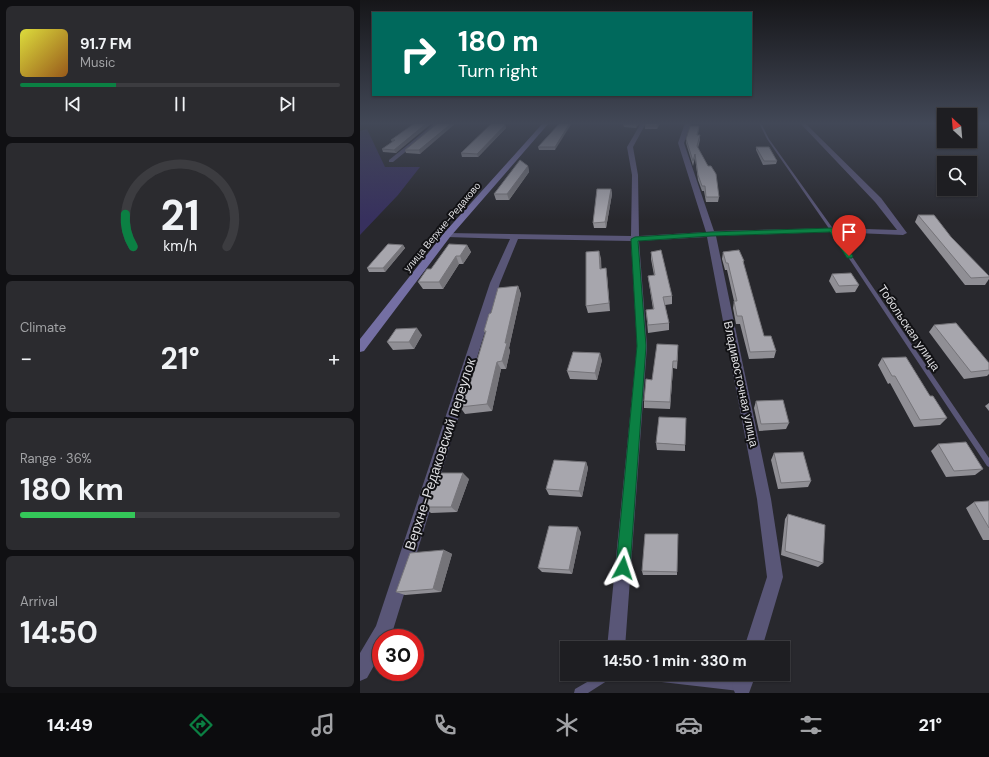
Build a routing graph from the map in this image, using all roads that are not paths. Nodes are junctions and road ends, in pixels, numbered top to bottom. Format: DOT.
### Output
graph roads {
  1 [pos="399,155"];
  2 [pos="517,155"];
  3 [pos="631,155"];
  4 [pos="685,155"];
  5 [pos="779,155"];
  6 [pos="834,155"];
  7 [pos="391,162"];
  8 [pos="832,230"];
  9 [pos="711,234"];
  10 [pos="447,235"];
  11 [pos="515,236"];
  12 [pos="635,239"];
  13 [pos="360,348"];
  14 [pos="989,464"];
  15 [pos="617,641"];
  16 [pos="755,641"];
  17 [pos="360,671"];
  18 [pos="599,681"];
  19 [pos="579,693"];
  1 -- 7 [label="street"];
  2 -- 10 [label="street, улица Верхне-Редаково"];
  3 -- 12 [label="street"];
  4 -- 9 [label="street, Владивосточная улица"];
  5 -- 8 [label="lane, Тобольская улица"];
  6 -- 8 [label="street"];
  8 -- 9 [label="street"];
  8 -- 14 [label="lane, Тобольская улица"];
  9 -- 12 [label="street"];
  9 -- 16 [label="street, Владивосточная улица"];
  10 -- 11 [label="street"];
  10 -- 13 [label="street, улица Верхне-Редаково"];
  11 -- 12 [label="street"];
  11 -- 17 [label="street, Верхне-Редаковский переулок"];
  12 -- 15 [label="street"];
  18 -- 19 [label="lane"];
}
